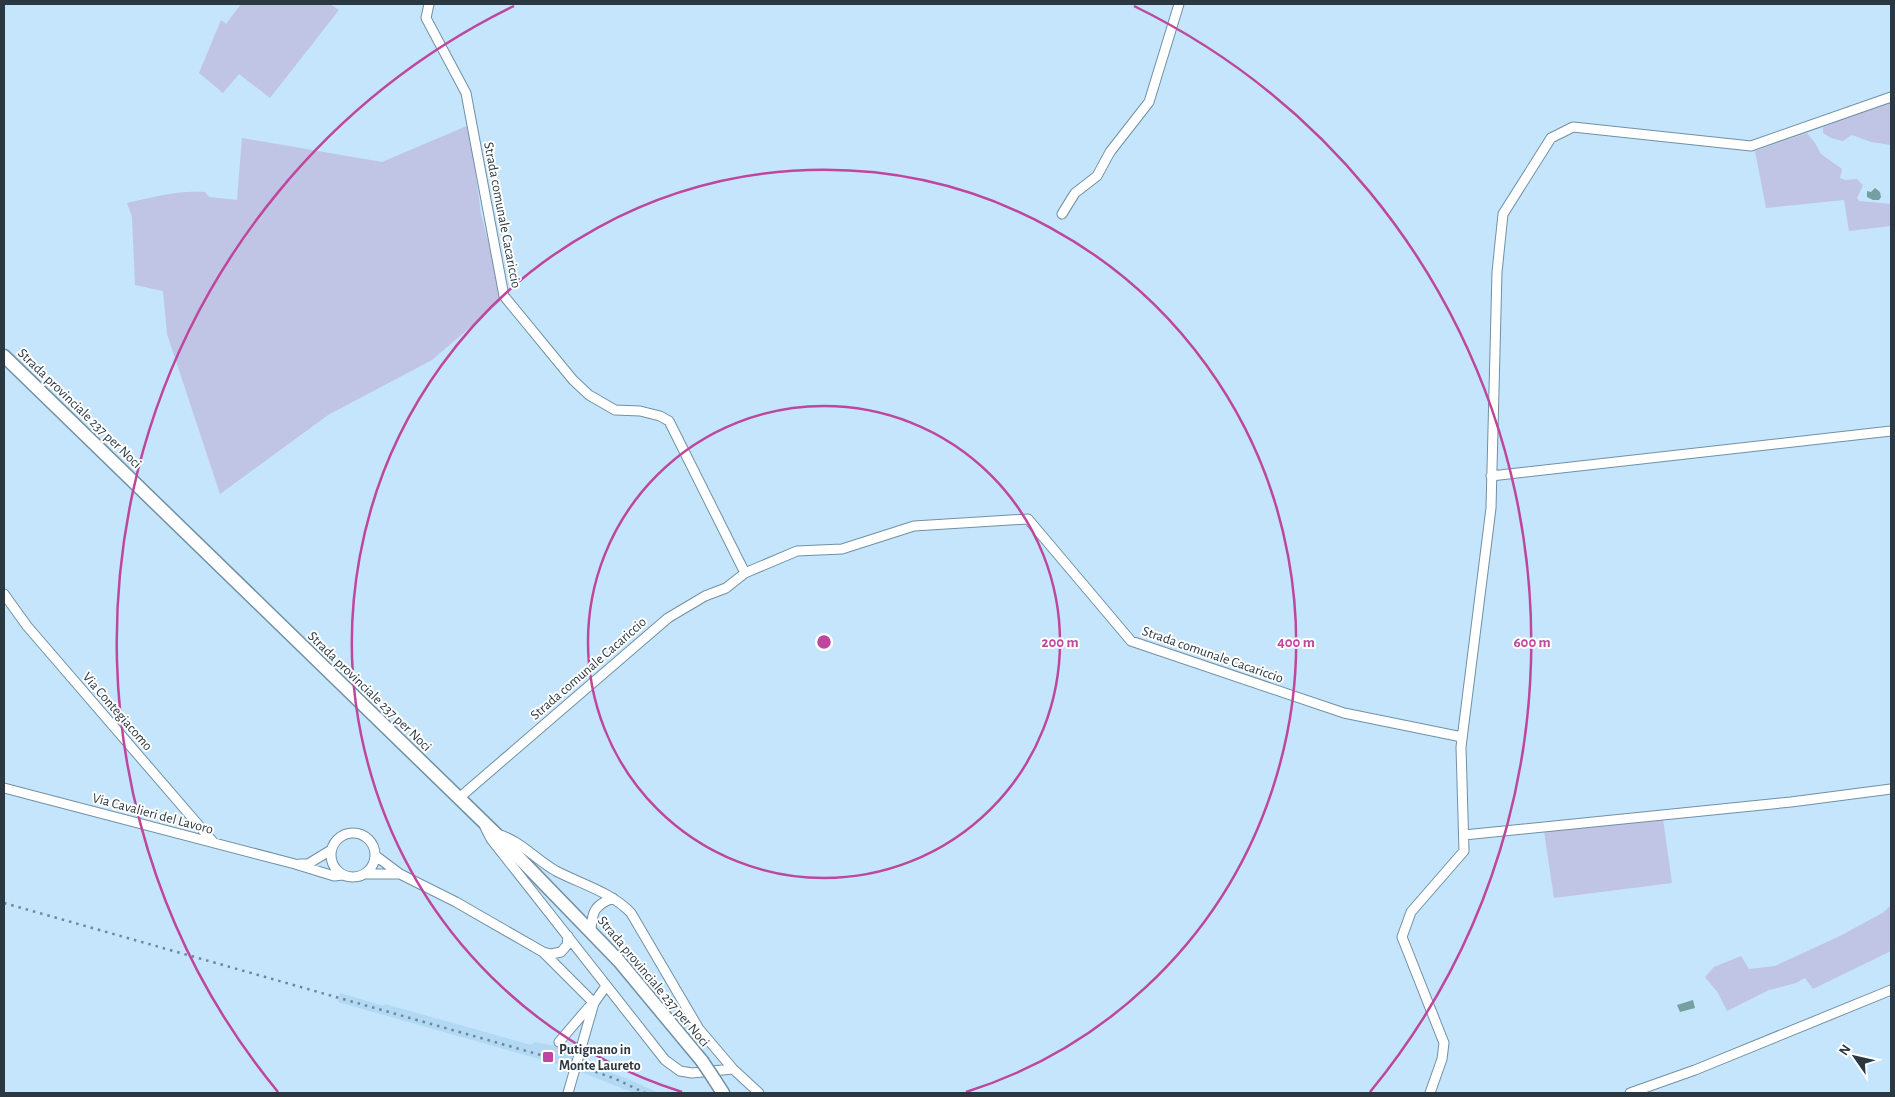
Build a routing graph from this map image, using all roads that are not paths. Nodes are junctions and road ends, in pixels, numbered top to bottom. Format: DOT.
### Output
graph roads {
  1 [pos="429,4"];
  2 [pos="1179,4"];
  3 [pos="1891,97"];
  4 [pos="1062,214"];
  5 [pos="4,356"];
  6 [pos="1891,431"];
  7 [pos="1492,476"];
  8 [pos="744,573"];
  9 [pos="4,594"];
  10 [pos="1462,738"];
  11 [pos="4,788"];
  12 [pos="1891,789"];
  13 [pos="459,798"];
  14 [pos="478,817"];
  15 [pos="496,834"];
  16 [pos="1464,835"];
  17 [pos="214,843"];
  18 [pos="331,850"];
  19 [pos="376,856"];
  20 [pos="296,864"];
  21 [pos="365,874"];
  22 [pos="400,874"];
  23 [pos="343,875"];
  24 [pos="613,898"];
  25 [pos="591,930"];
  26 [pos="568,936"];
  27 [pos="543,952"];
  28 [pos="606,986"];
  29 [pos="1891,990"];
  30 [pos="594,1003"];
  31 [pos="559,1042"];
  32 [pos="733,1069"];
  33 [pos="568,1093"];
  34 [pos="723,1093"];
  35 [pos="759,1093"];
  36 [pos="1430,1093"];
  37 [pos="1630,1093"];
  1 -- 8 [label="street, Strada comunale Cacariccio"];
  2 -- 4 [label="street"];
  3 -- 7 [label="street"];
  5 -- 13 [label="main road, Strada provinciale 237 per Noci"];
  6 -- 7 [label="street"];
  7 -- 10 [label="street"];
  8 -- 10 [label="street, Strada comunale Cacariccio"];
  8 -- 13 [label="street, Strada comunale Cacariccio"];
  9 -- 17 [label="street, Via Contegiacomo"];
  10 -- 16 [label="street"];
  11 -- 17 [label="street, Via Cavalieri del Lavoro"];
  12 -- 16 [label="street"];
  13 -- 14 [label="main road, Strada provinciale 237 per Noci"];
  14 -- 15 [label="main road, Strada provinciale 237 per Noci"];
  14 -- 26 [label="street"];
  15 -- 24 [label="street"];
  15 -- 25 [label="main road, Strada provinciale 237 per Noci"];
  16 -- 36 [label="street"];
  17 -- 20 [label="street, Via Cavalieri del Lavoro"];
  18 -- 19 [label="street"];
  18 -- 20 [label="street"];
  18 -- 23 [label="street"];
  19 -- 21 [label="street"];
  19 -- 22 [label="street"];
  20 -- 23 [label="street, Via Cavalieri del Lavoro"];
  21 -- 22 [label="street, Via Cavalieri del Lavoro"];
  21 -- 23 [label="street, Via Cavalieri del Lavoro"];
  22 -- 27 [label="street"];
  24 -- 25 [label="street"];
  24 -- 32 [label="street"];
  25 -- 34 [label="main road, Strada provinciale 237 per Noci, bridge"];
  26 -- 27 [label="street"];
  26 -- 28 [label="street"];
  27 -- 30 [label="street"];
  28 -- 30 [label="street"];
  28 -- 32 [label="street"];
  29 -- 37 [label="street"];
  30 -- 31 [label="street"];
  30 -- 33 [label="street"];
  32 -- 35 [label="street"];
}
